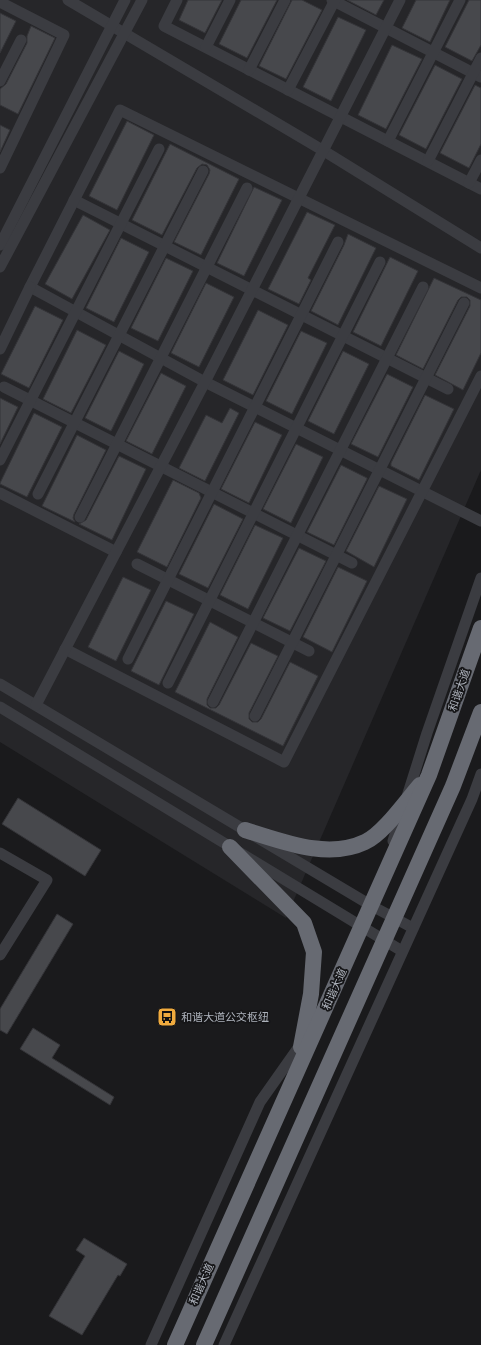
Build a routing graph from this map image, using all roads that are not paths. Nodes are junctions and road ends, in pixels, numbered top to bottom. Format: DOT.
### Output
graph roads {
  1 [pos="68,0"];
  2 [pos="125,0"];
  3 [pos="142,0"];
  4 [pos="177,0"];
  5 [pos="230,0"];
  6 [pos="285,0"];
  7 [pos="334,0"];
  8 [pos="400,0"];
  9 [pos="460,0"];
  10 [pos="0,2"];
  11 [pos="112,26"];
  12 [pos="386,27"];
  13 [pos="125,33"];
  14 [pos="21,40"];
  15 [pos="206,47"];
  16 [pos="433,52"];
  17 [pos="481,58"];
  18 [pos="249,70"];
  19 [pos="477,75"];
  20 [pos="0,81"];
  21 [pos="288,90"];
  22 [pos="341,117"];
  23 [pos="388,141"];
  24 [pos="159,149"];
  25 [pos="324,151"];
  26 [pos="481,160"];
  27 [pos="428,161"];
  28 [pos="0,168"];
  29 [pos="203,171"];
  30 [pos="469,183"];
  31 [pos="247,188"];
  32 [pos="481,189"];
  33 [pos="299,199"];
  34 [pos="74,200"];
  35 [pos="121,224"];
  36 [pos="3,230"];
  37 [pos="338,242"];
  38 [pos="0,245"];
  39 [pos="164,245"];
  40 [pos="481,248"];
  41 [pos="380,262"];
  42 [pos="0,267"];
  43 [pos="207,267"];
  44 [pos="30,287"];
  45 [pos="423,287"];
  46 [pos="481,288"];
  47 [pos="252,289"];
  48 [pos="464,303"];
  49 [pos="76,312"];
  50 [pos="301,314"];
  51 [pos="119,335"];
  52 [pos="344,336"];
  53 [pos="0,350"];
  54 [pos="161,358"];
  55 [pos="387,358"];
  56 [pos="481,376"];
  57 [pos="426,378"];
  58 [pos="205,382"];
  59 [pos="4,387"];
  60 [pos="448,389"];
  61 [pos="30,400"];
  62 [pos="255,407"];
  63 [pos="74,423"];
  64 [pos="297,428"];
  65 [pos="117,444"];
  66 [pos="340,450"];
  67 [pos="0,460"];
  68 [pos="161,466"];
  69 [pos="380,470"];
  70 [pos="422,491"];
  71 [pos="212,492"];
  72 [pos="0,493"];
  73 [pos="38,494"];
  74 [pos="254,513"];
  75 [pos="80,517"];
  76 [pos="481,521"];
  77 [pos="297,535"];
  78 [pos="116,552"];
  79 [pos="336,555"];
  80 [pos="352,563"];
  81 [pos="137,564"];
  82 [pos="481,578"];
  83 [pos="168,580"];
  84 [pos="210,601"];
  85 [pos="252,623"];
  86 [pos="481,628"];
  87 [pos="292,642"];
  88 [pos="65,649"];
  89 [pos="309,651"];
  90 [pos="128,659"];
  91 [pos="168,683"];
  92 [pos="0,684"];
  93 [pos="212,702"];
  94 [pos="36,705"];
  95 [pos="0,707"];
  96 [pos="481,712"];
  97 [pos="255,716"];
  98 [pos="481,774"];
  99 [pos="429,775"];
  100 [pos="405,802"];
  101 [pos="246,830"];
  102 [pos="230,847"];
  103 [pos="0,853"];
  104 [pos="372,906"];
  105 [pos="395,918"];
  106 [pos="362,927"];
  107 [pos="413,928"];
  108 [pos="385,941"];
  109 [pos="402,951"];
  110 [pos="0,955"];
  111 [pos="302,1041"];
  112 [pos="297,1070"];
  113 [pos="151,1345"];
  114 [pos="175,1345"];
  115 [pos="204,1345"];
  116 [pos="224,1345"];
  1 -- 11 [label="street"];
  2 -- 11 [label="street"];
  3 -- 13 [label="street"];
  4 -- 15 [label="street"];
  5 -- 15 [label="street"];
  6 -- 18 [label="street"];
  7 -- 12 [label="street"];
  7 -- 21 [label="street"];
  8 -- 12 [label="street"];
  9 -- 16 [label="street"];
  10 -- 28 [label="street"];
  11 -- 13 [label="street"];
  11 -- 36 [label="street"];
  12 -- 16 [label="street"];
  12 -- 22 [label="street"];
  13 -- 25 [label="street"];
  13 -- 42 [label="street"];
  14 -- 20 [label="street"];
  15 -- 18 [label="street"];
  16 -- 19 [label="street"];
  16 -- 23 [label="street"];
  17 -- 19 [label="street"];
  18 -- 21 [label="street"];
  19 -- 27 [label="street"];
  21 -- 22 [label="street"];
  22 -- 23 [label="street"];
  22 -- 25 [label="street"];
  23 -- 27 [label="street"];
  24 -- 35 [label="street"];
  25 -- 33 [label="street"];
  25 -- 40 [label="street"];
  26 -- 30 [label="street"];
  27 -- 30 [label="street"];
  29 -- 39 [label="street"];
  30 -- 32 [label="street"];
  31 -- 43 [label="street"];
  33 -- 34 [label="street"];
  33 -- 46 [label="street"];
  33 -- 47 [label="street"];
  34 -- 35 [label="street"];
  34 -- 44 [label="street"];
  35 -- 39 [label="street"];
  35 -- 49 [label="street"];
  36 -- 38 [label="street"];
  37 -- 50 [label="street"];
  39 -- 43 [label="street"];
  39 -- 51 [label="street"];
  41 -- 52 [label="street"];
  43 -- 47 [label="street"];
  43 -- 54 [label="street"];
  44 -- 49 [label="street"];
  44 -- 53 [label="street"];
  45 -- 55 [label="street"];
  47 -- 50 [label="street"];
  47 -- 58 [label="street"];
  48 -- 57 [label="street"];
  49 -- 51 [label="street"];
  49 -- 61 [label="street"];
  50 -- 52 [label="street"];
  50 -- 62 [label="street"];
  51 -- 54 [label="street"];
  51 -- 63 [label="street"];
  52 -- 55 [label="street"];
  52 -- 64 [label="street"];
  54 -- 58 [label="street"];
  54 -- 65 [label="street"];
  55 -- 57 [label="street"];
  55 -- 66 [label="street"];
  56 -- 70 [label="street"];
  57 -- 60 [label="street"];
  57 -- 69 [label="street"];
  58 -- 62 [label="street"];
  58 -- 68 [label="street"];
  59 -- 61 [label="street"];
  61 -- 63 [label="street"];
  61 -- 67 [label="street"];
  62 -- 64 [label="street"];
  62 -- 71 [label="street"];
  63 -- 65 [label="street"];
  63 -- 73 [label="street"];
  64 -- 66 [label="street"];
  64 -- 74 [label="street"];
  65 -- 68 [label="street"];
  65 -- 75 [label="street"];
  66 -- 69 [label="street"];
  66 -- 77 [label="street"];
  68 -- 71 [label="street"];
  68 -- 78 [label="street"];
  69 -- 70 [label="street"];
  69 -- 79 [label="street"];
  70 -- 76 [label="street"];
  70 -- 88 [label="street"];
  71 -- 74 [label="street"];
  71 -- 83 [label="street"];
  72 -- 78 [label="street"];
  74 -- 77 [label="street"];
  74 -- 84 [label="street"];
  77 -- 79 [label="street"];
  77 -- 85 [label="street"];
  78 -- 88 [label="street"];
  79 -- 80 [label="street"];
  79 -- 87 [label="street"];
  81 -- 83 [label="street"];
  82 -- 100 [label="street"];
  83 -- 84 [label="street"];
  83 -- 90 [label="street"];
  84 -- 85 [label="street"];
  84 -- 91 [label="street"];
  85 -- 87 [label="street"];
  85 -- 93 [label="street"];
  86 -- 99 [label="highway, 和谐大道"];
  87 -- 89 [label="street"];
  87 -- 97 [label="street"];
  88 -- 94 [label="street"];
  92 -- 94 [label="street"];
  94 -- 101 [label="street"];
  95 -- 102 [label="street"];
  96 -- 105 [label="highway"];
  98 -- 107 [label="street"];
  99 -- 100 [label="highway"];
  99 -- 104 [label="highway, 和谐大道"];
  100 -- 101 [label="highway"];
  100 -- 104 [label="street"];
  101 -- 104 [label="street"];
  102 -- 106 [label="street"];
  102 -- 111 [label="highway"];
  103 -- 110 [label="street"];
  104 -- 105 [label="street"];
  104 -- 106 [label="highway, 和谐大道"];
  105 -- 107 [label="street"];
  105 -- 108 [label="highway"];
  106 -- 108 [label="street"];
  106 -- 111 [label="street"];
  106 -- 112 [label="highway, 和谐大道"];
  107 -- 109 [label="street"];
  108 -- 109 [label="street"];
  108 -- 115 [label="highway"];
  109 -- 116 [label="street"];
  111 -- 112 [label="highway"];
  111 -- 113 [label="street"];
  112 -- 114 [label="highway, 和谐大道"];
}
